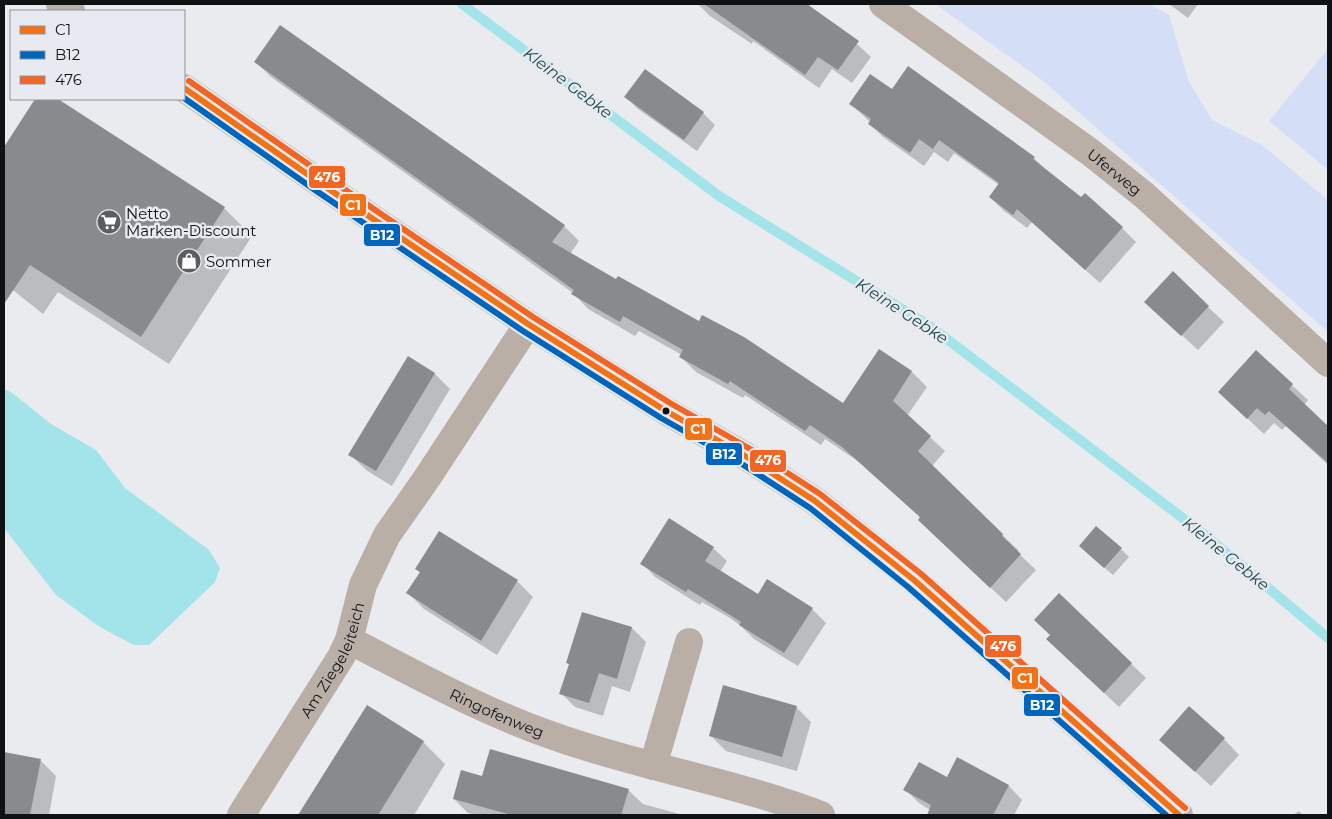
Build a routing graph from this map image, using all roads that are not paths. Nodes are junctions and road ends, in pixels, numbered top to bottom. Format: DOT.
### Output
graph roads {
  1 [pos="883,4"];
  2 [pos="185,89"];
  3 [pos="528,324"];
  4 [pos="1328,363"];
  5 [pos="349,640"];
  6 [pos="689,642"];
  7 [pos="653,766"];
  8 [pos="241,815"];
  9 [pos="820,815"];
  10 [pos="1179,815"];
  1 -- 4 [label="street, Uferweg"];
  2 -- 3 [label="street"];
  3 -- 5 [label="street, Am Ziegeleiteich"];
  3 -- 10 [label="street"];
  5 -- 7 [label="street, Ringofenweg"];
  5 -- 8 [label="street, Am Ziegeleiteich"];
  6 -- 7 [label="street"];
  7 -- 9 [label="street, Ringofenweg"];
}
